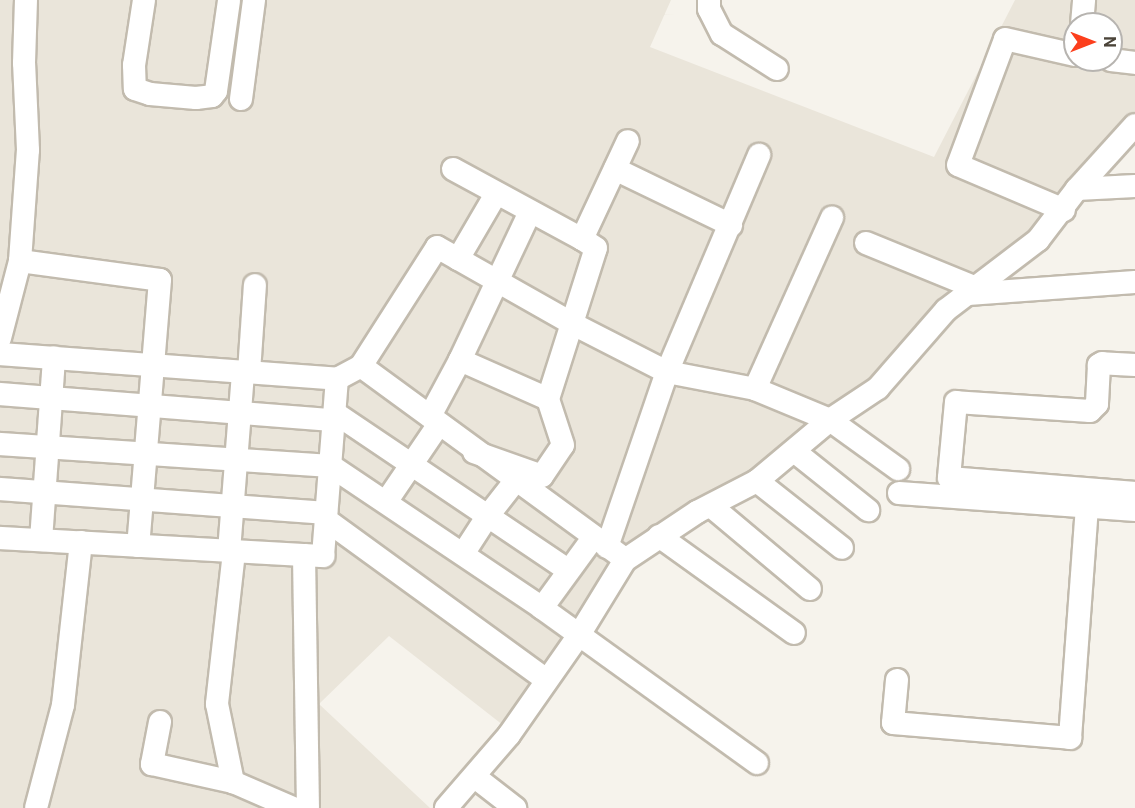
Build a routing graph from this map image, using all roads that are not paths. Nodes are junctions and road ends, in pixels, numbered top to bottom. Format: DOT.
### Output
graph roads {
  1 [pos="26,0"];
  2 [pos="144,0"];
  3 [pos="709,0"];
  4 [pos="230,1"];
  5 [pos="254,1"];
  6 [pos="1063,52"];
  7 [pos="777,69"];
  8 [pos="241,99"];
  9 [pos="1135,124"];
  10 [pos="628,141"];
  11 [pos="759,155"];
  12 [pos="453,168"];
  13 [pos="615,168"];
  14 [pos="1135,186"];
  15 [pos="1077,189"];
  16 [pos="496,194"];
  17 [pos="1064,210"];
  18 [pos="530,212"];
  19 [pos="832,218"];
  20 [pos="731,225"];
  21 [pos="582,239"];
  22 [pos="866,243"];
  23 [pos="458,259"];
  24 [pos="20,261"];
  25 [pos="497,282"];
  26 [pos="1135,282"];
  27 [pos="255,285"];
  28 [pos="972,291"];
  29 [pos="573,324"];
  30 [pos="0,338"];
  31 [pos="0,354"];
  32 [pos="54,357"];
  33 [pos="460,360"];
  34 [pos="1135,365"];
  35 [pos="154,366"];
  36 [pos="361,366"];
  37 [pos="246,372"];
  38 [pos="667,372"];
  39 [pos="337,378"];
  40 [pos="755,389"];
  41 [pos="0,394"];
  42 [pos="49,399"];
  43 [pos="548,399"];
  44 [pos="150,407"];
  45 [pos="240,413"];
  46 [pos="335,417"];
  47 [pos="434,420"];
  48 [pos="830,420"];
  49 [pos="0,444"];
  50 [pos="45,449"];
  51 [pos="794,451"];
  52 [pos="474,452"];
  53 [pos="146,456"];
  54 [pos="236,460"];
  55 [pos="331,466"];
  56 [pos="411,466"];
  57 [pos="898,469"];
  58 [pos="516,480"];
  59 [pos="757,481"];
  60 [pos="949,488"];
  61 [pos="0,489"];
  62 [pos="43,492"];
  63 [pos="899,493"];
  64 [pos="1135,493"];
  65 [pos="143,499"];
  66 [pos="386,502"];
  67 [pos="233,506"];
  68 [pos="711,506"];
  69 [pos="1087,508"];
  70 [pos="868,510"];
  71 [pos="1135,510"];
  72 [pos="326,516"];
  73 [pos="489,518"];
  74 [pos="659,536"];
  75 [pos="0,538"];
  76 [pos="40,540"];
  77 [pos="81,542"];
  78 [pos="138,546"];
  79 [pos="609,548"];
  80 [pos="842,549"];
  81 [pos="231,552"];
  82 [pos="463,554"];
  83 [pos="304,555"];
  84 [pos="568,570"];
  85 [pos="810,589"];
  86 [pos="542,608"];
  87 [pos="794,633"];
  88 [pos="579,635"];
  89 [pos="547,680"];
  90 [pos="897,680"];
  91 [pos="160,722"];
  92 [pos="757,763"];
  93 [pos="476,777"];
  94 [pos="233,782"];
  95 [pos="36,808"];
  96 [pos="293,808"];
  97 [pos="308,808"];
  98 [pos="446,808"];
  99 [pos="514,808"];
  1 -- 24 [label="street"];
  2 -- 4 [label="street"];
  3 -- 7 [label="street"];
  4 -- 5 [label="street"];
  5 -- 8 [label="street"];
  6 -- 17 [label="street"];
  9 -- 15 [label="street"];
  10 -- 13 [label="street"];
  11 -- 20 [label="street"];
  12 -- 16 [label="street"];
  13 -- 20 [label="street"];
  13 -- 21 [label="street"];
  14 -- 15 [label="street"];
  15 -- 17 [label="street"];
  16 -- 18 [label="street"];
  16 -- 23 [label="street"];
  17 -- 28 [label="street"];
  18 -- 21 [label="street"];
  18 -- 25 [label="street"];
  19 -- 40 [label="street"];
  20 -- 38 [label="street"];
  21 -- 29 [label="street"];
  22 -- 28 [label="street"];
  23 -- 25 [label="street"];
  23 -- 36 [label="street"];
  24 -- 30 [label="street"];
  24 -- 35 [label="street"];
  25 -- 29 [label="street"];
  25 -- 33 [label="street"];
  26 -- 28 [label="street"];
  27 -- 37 [label="street"];
  28 -- 48 [label="street"];
  29 -- 38 [label="street"];
  29 -- 43 [label="street"];
  31 -- 32 [label="street"];
  32 -- 35 [label="street"];
  32 -- 42 [label="street"];
  33 -- 43 [label="street"];
  33 -- 47 [label="street"];
  34 -- 60 [label="street"];
  35 -- 37 [label="street"];
  35 -- 44 [label="street"];
  36 -- 39 [label="street"];
  36 -- 47 [label="street"];
  37 -- 39 [label="street"];
  37 -- 45 [label="street"];
  38 -- 40 [label="street"];
  38 -- 79 [label="street"];
  39 -- 46 [label="street"];
  40 -- 48 [label="street"];
  41 -- 42 [label="street"];
  42 -- 44 [label="street"];
  42 -- 50 [label="street"];
  43 -- 52 [label="street"];
  44 -- 45 [label="street"];
  44 -- 53 [label="street"];
  45 -- 46 [label="street"];
  45 -- 54 [label="street"];
  46 -- 55 [label="street"];
  46 -- 56 [label="street"];
  47 -- 52 [label="street"];
  47 -- 56 [label="street"];
  48 -- 51 [label="street"];
  48 -- 57 [label="street"];
  49 -- 50 [label="street"];
  50 -- 53 [label="street"];
  50 -- 62 [label="street"];
  51 -- 59 [label="street"];
  51 -- 70 [label="street"];
  52 -- 58 [label="street"];
  53 -- 54 [label="street"];
  53 -- 65 [label="street"];
  54 -- 55 [label="street"];
  54 -- 67 [label="street"];
  55 -- 66 [label="street"];
  55 -- 72 [label="street"];
  56 -- 66 [label="street"];
  56 -- 73 [label="street"];
  58 -- 73 [label="street"];
  58 -- 79 [label="street"];
  59 -- 68 [label="street"];
  59 -- 80 [label="street"];
  60 -- 63 [label="street"];
  60 -- 64 [label="street"];
  60 -- 69 [label="street"];
  61 -- 62 [label="street"];
  62 -- 65 [label="street"];
  62 -- 76 [label="street"];
  65 -- 67 [label="street"];
  65 -- 78 [label="street"];
  66 -- 82 [label="street"];
  67 -- 72 [label="street"];
  67 -- 81 [label="street"];
  68 -- 74 [label="street"];
  68 -- 85 [label="street"];
  69 -- 71 [label="street"];
  69 -- 90 [label="street"];
  72 -- 83 [label="street"];
  72 -- 89 [label="street"];
  73 -- 82 [label="street"];
  73 -- 84 [label="street"];
  74 -- 79 [label="street"];
  74 -- 87 [label="street"];
  75 -- 76 [label="street"];
  76 -- 77 [label="street"];
  77 -- 78 [label="street"];
  77 -- 95 [label="street"];
  78 -- 81 [label="street"];
  79 -- 84 [label="street"];
  79 -- 88 [label="street"];
  81 -- 83 [label="street"];
  81 -- 94 [label="street"];
  82 -- 86 [label="street"];
  83 -- 97 [label="street"];
  84 -- 86 [label="street"];
  86 -- 88 [label="street"];
  88 -- 89 [label="street"];
  88 -- 92 [label="street"];
  89 -- 93 [label="street"];
  91 -- 94 [label="street"];
  93 -- 98 [label="street"];
  93 -- 99 [label="street"];
  94 -- 96 [label="street"];
}
